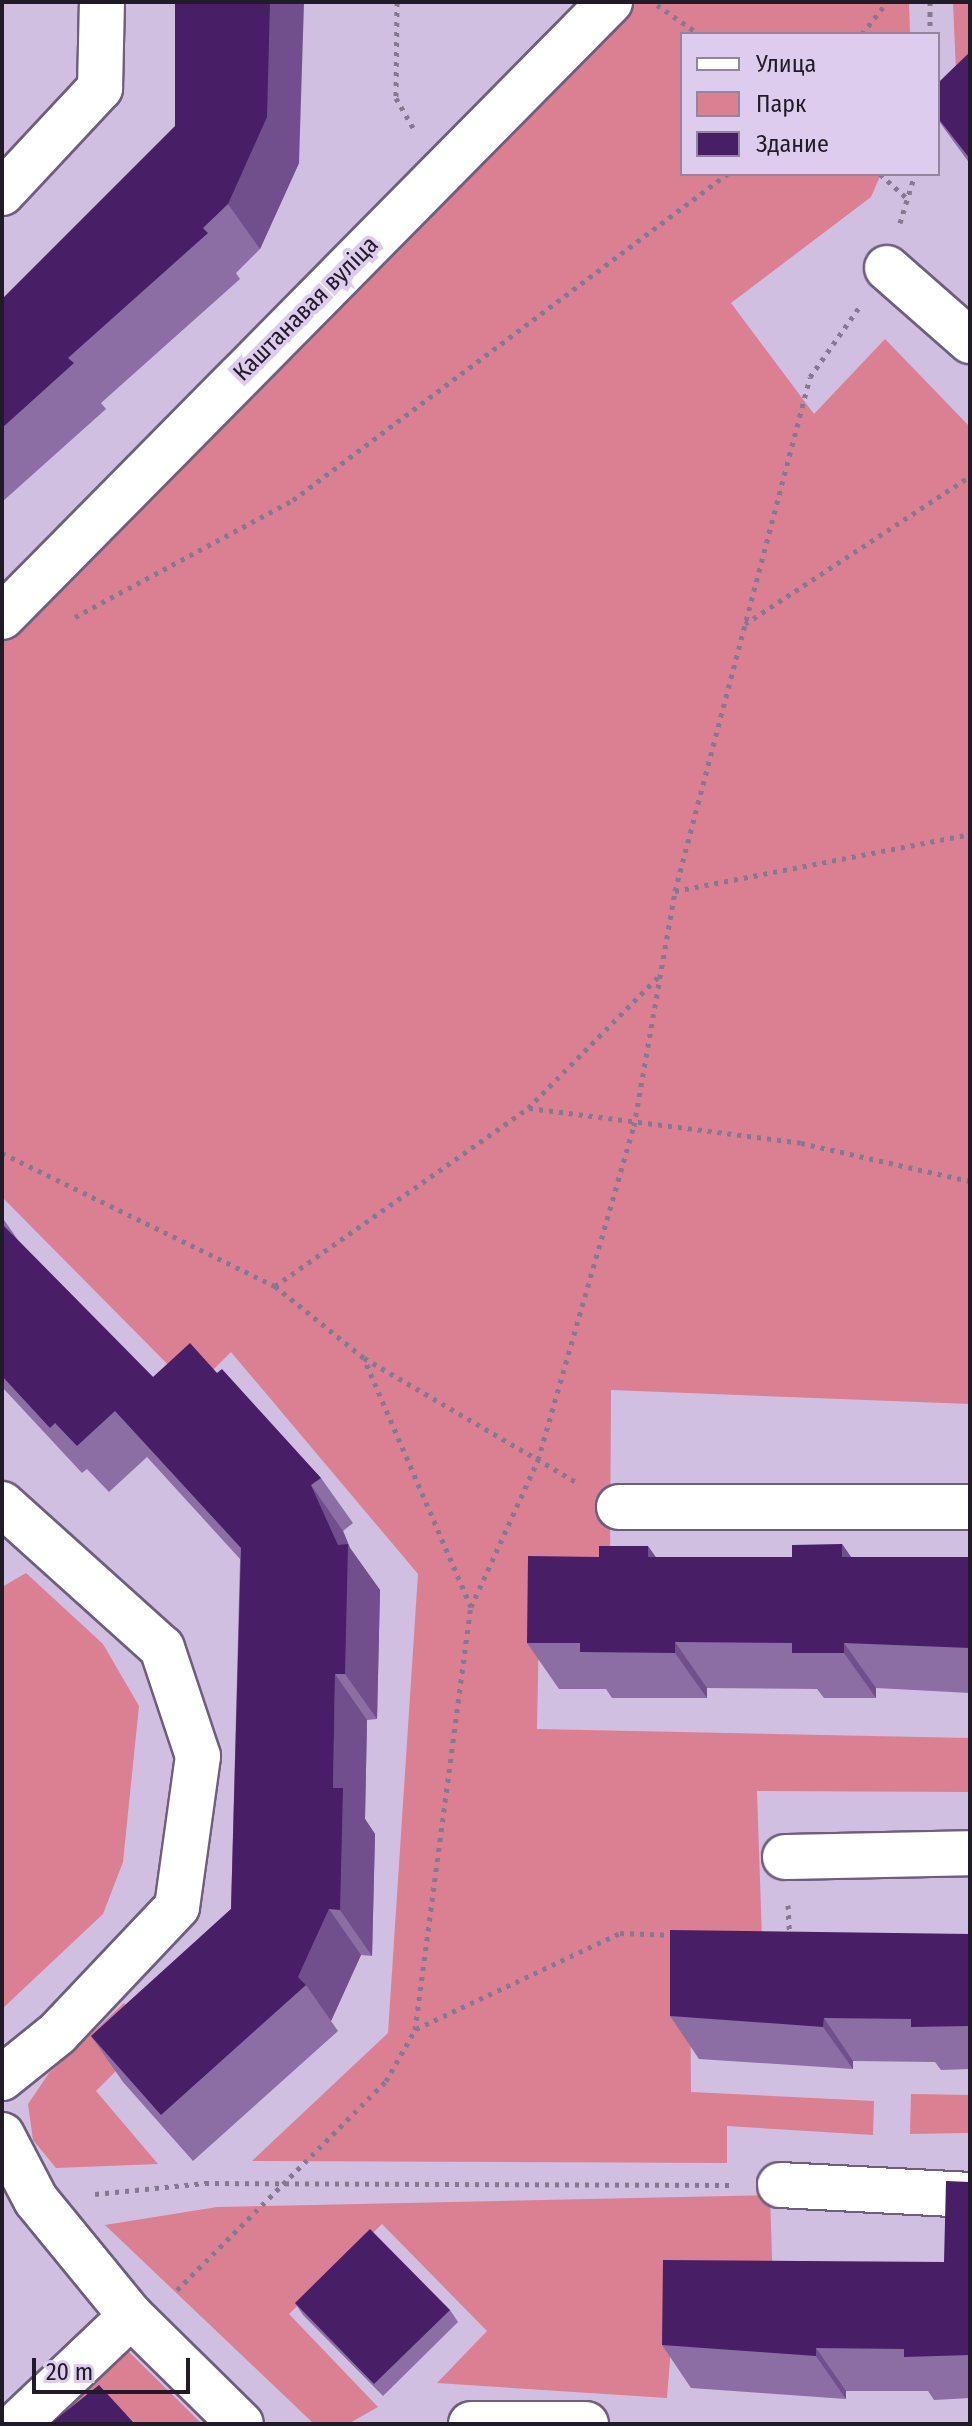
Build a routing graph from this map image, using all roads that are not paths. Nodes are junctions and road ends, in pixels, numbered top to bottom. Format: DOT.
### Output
graph roads {
  1 [pos="102,2"];
  2 [pos="610,2"];
  3 [pos="2,193"];
  4 [pos="887,268"];
  5 [pos="970,341"];
  6 [pos="2,617"];
  7 [pos="2,1504"];
  8 [pos="619,1507"];
  9 [pos="970,1507"];
  10 [pos="970,1853"];
  11 [pos="785,1857"];
  12 [pos="2,2078"];
  13 [pos="2,2135"];
  14 [pos="780,2185"];
  15 [pos="970,2195"];
  16 [pos="131,2316"];
  17 [pos="17,2424"];
  18 [pos="241,2424"];
  19 [pos="471,2424"];
  20 [pos="586,2424"];
  1 -- 3 [label="street"];
  2 -- 6 [label="street, Каштанавая вуліца"];
  4 -- 5 [label="street"];
  7 -- 12 [label="street"];
  8 -- 9 [label="street"];
  10 -- 11 [label="street"];
  13 -- 16 [label="street"];
  14 -- 15 [label="street"];
  16 -- 17 [label="street"];
  16 -- 18 [label="street"];
  19 -- 20 [label="street"];
}
